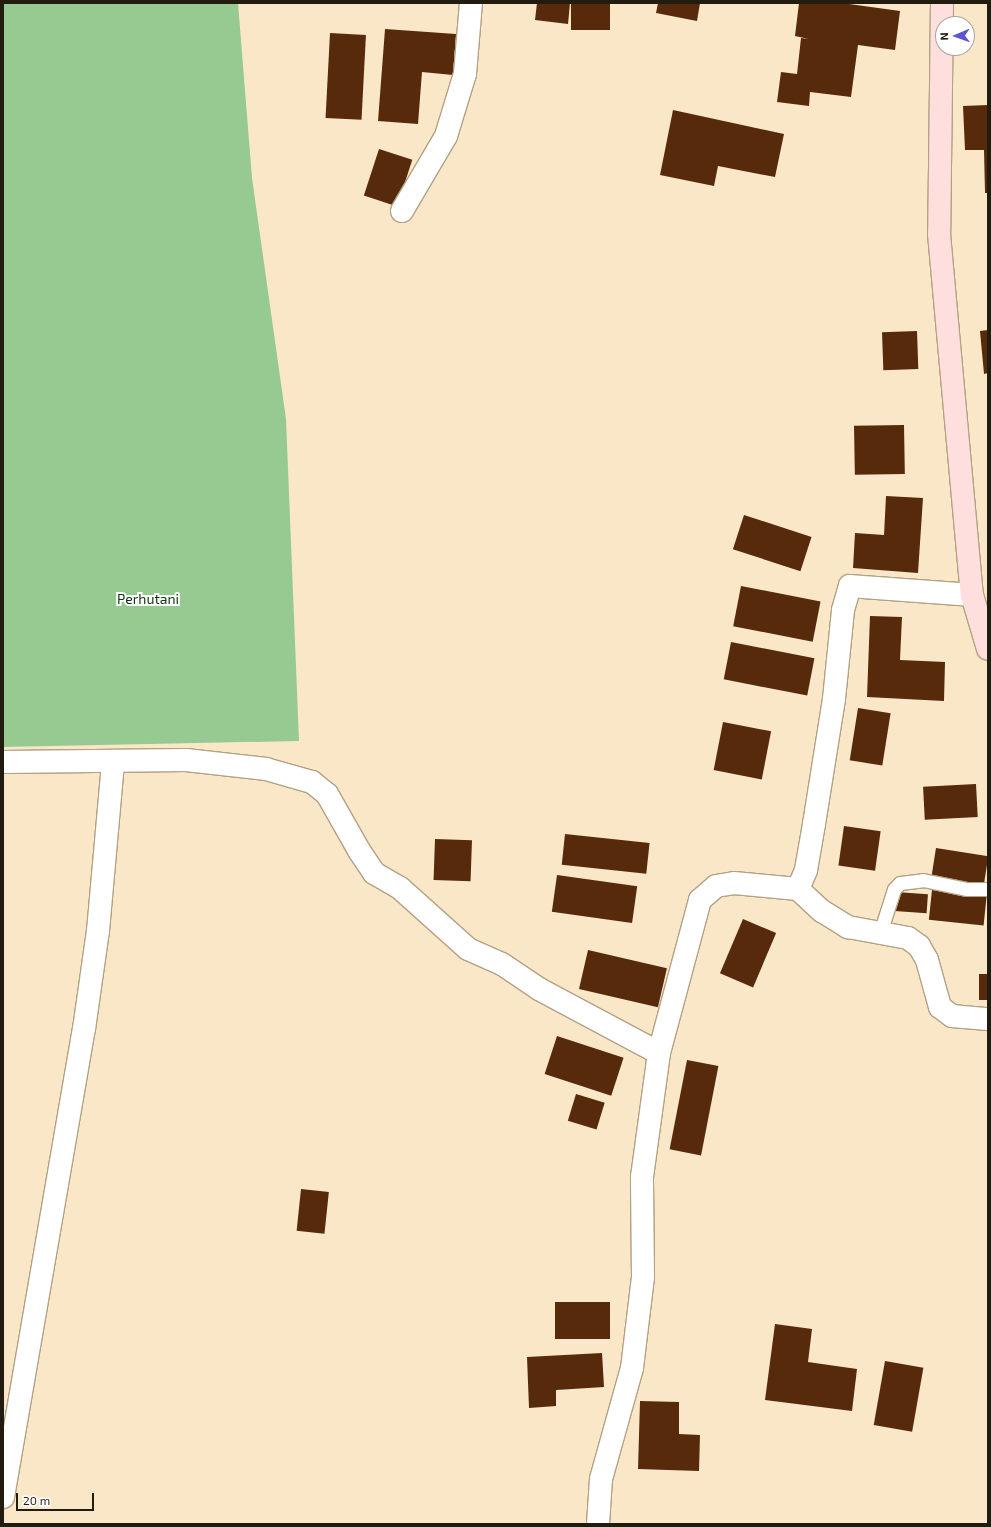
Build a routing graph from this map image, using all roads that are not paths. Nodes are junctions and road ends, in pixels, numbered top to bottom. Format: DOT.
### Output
graph roads {
  1 [pos="471,3"];
  2 [pos="942,3"];
  3 [pos="402,211"];
  4 [pos="972,595"];
  5 [pos="988,649"];
  6 [pos="3,762"];
  7 [pos="113,762"];
  8 [pos="798,889"];
  9 [pos="988,889"];
  10 [pos="880,933"];
  11 [pos="988,1020"];
  12 [pos="659,1053"];
  13 [pos="3,1497"];
  14 [pos="598,1524"];
  1 -- 3 [label="street"];
  2 -- 4 [label="street"];
  4 -- 5 [label="street"];
  4 -- 8 [label="street"];
  6 -- 7 [label="street"];
  7 -- 12 [label="street"];
  7 -- 13 [label="street"];
  8 -- 10 [label="street"];
  8 -- 12 [label="street"];
  9 -- 10 [label="lane"];
  10 -- 11 [label="street"];
  12 -- 14 [label="street"];
}
